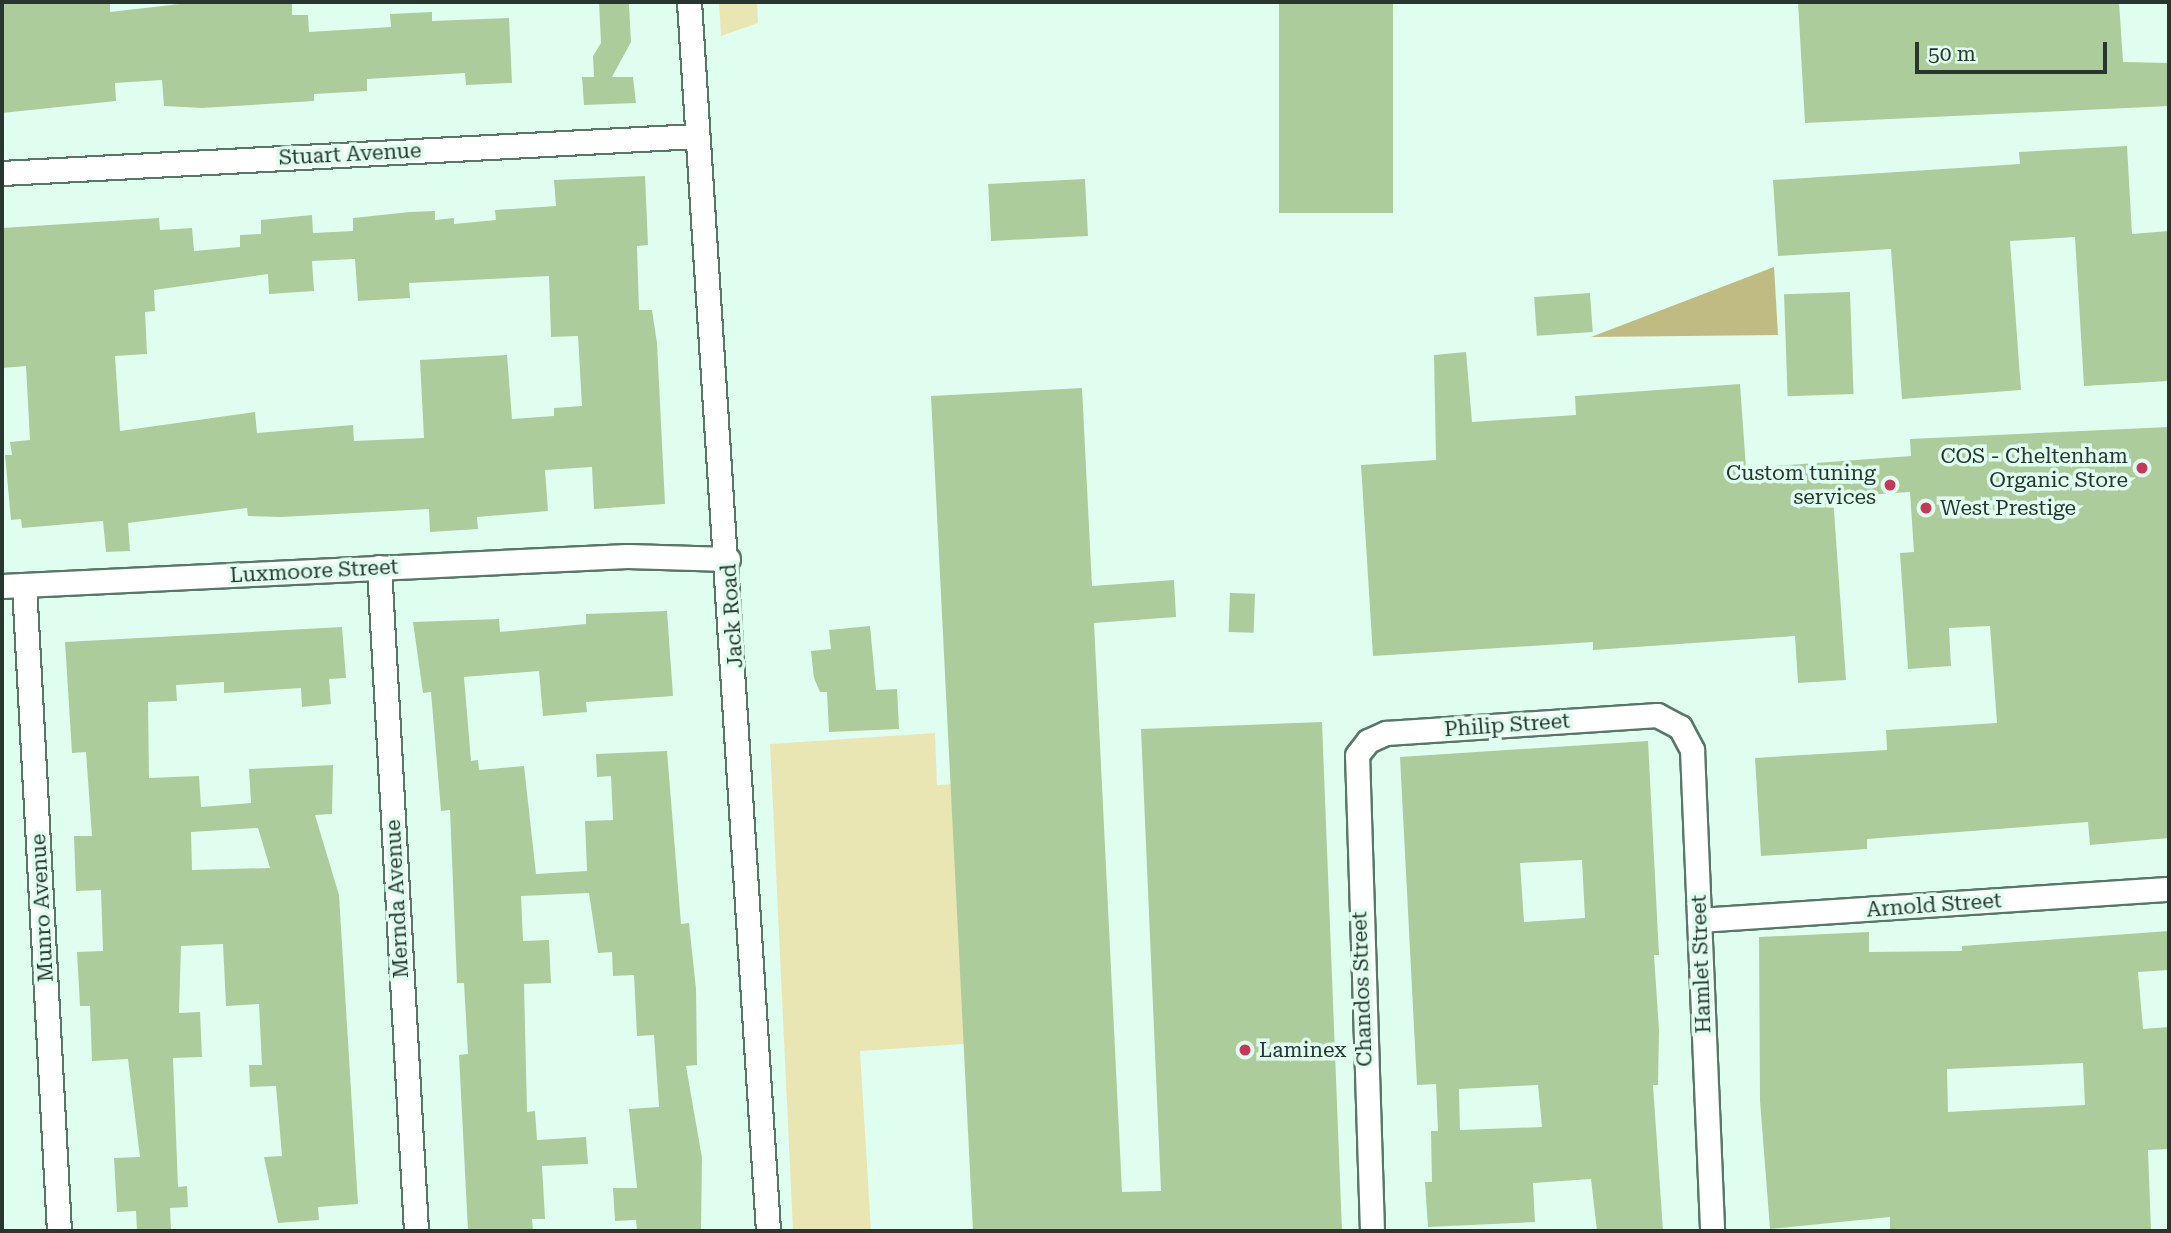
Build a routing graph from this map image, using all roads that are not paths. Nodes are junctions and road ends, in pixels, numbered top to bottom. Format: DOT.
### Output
graph roads {
  1 [pos="689,2"];
  2 [pos="697,136"];
  3 [pos="2,173"];
  4 [pos="728,550"];
  5 [pos="379,567"];
  6 [pos="13,585"];
  7 [pos="1657,715"];
  8 [pos="1361,748"];
  9 [pos="2169,889"];
  10 [pos="1699,920"];
  11 [pos="60,1231"];
  12 [pos="416,1231"];
  13 [pos="768,1231"];
  14 [pos="1372,1231"];
  15 [pos="1712,1231"];
  1 -- 2 [label="street, Jack Road"];
  2 -- 3 [label="street, Stuart Avenue"];
  2 -- 4 [label="street, Jack Road"];
  4 -- 5 [label="street, Luxmoore Street"];
  4 -- 13 [label="street, Jack Road"];
  5 -- 6 [label="street, Luxmoore Street"];
  5 -- 12 [label="street, Mernda Avenue"];
  6 -- 11 [label="street, Munro Avenue"];
  7 -- 8 [label="street, Philip Street"];
  7 -- 10 [label="street, Hamlet Street"];
  8 -- 14 [label="street, Chandos Street"];
  9 -- 10 [label="street, Arnold Street"];
  10 -- 15 [label="street, Hamlet Street"];
}
